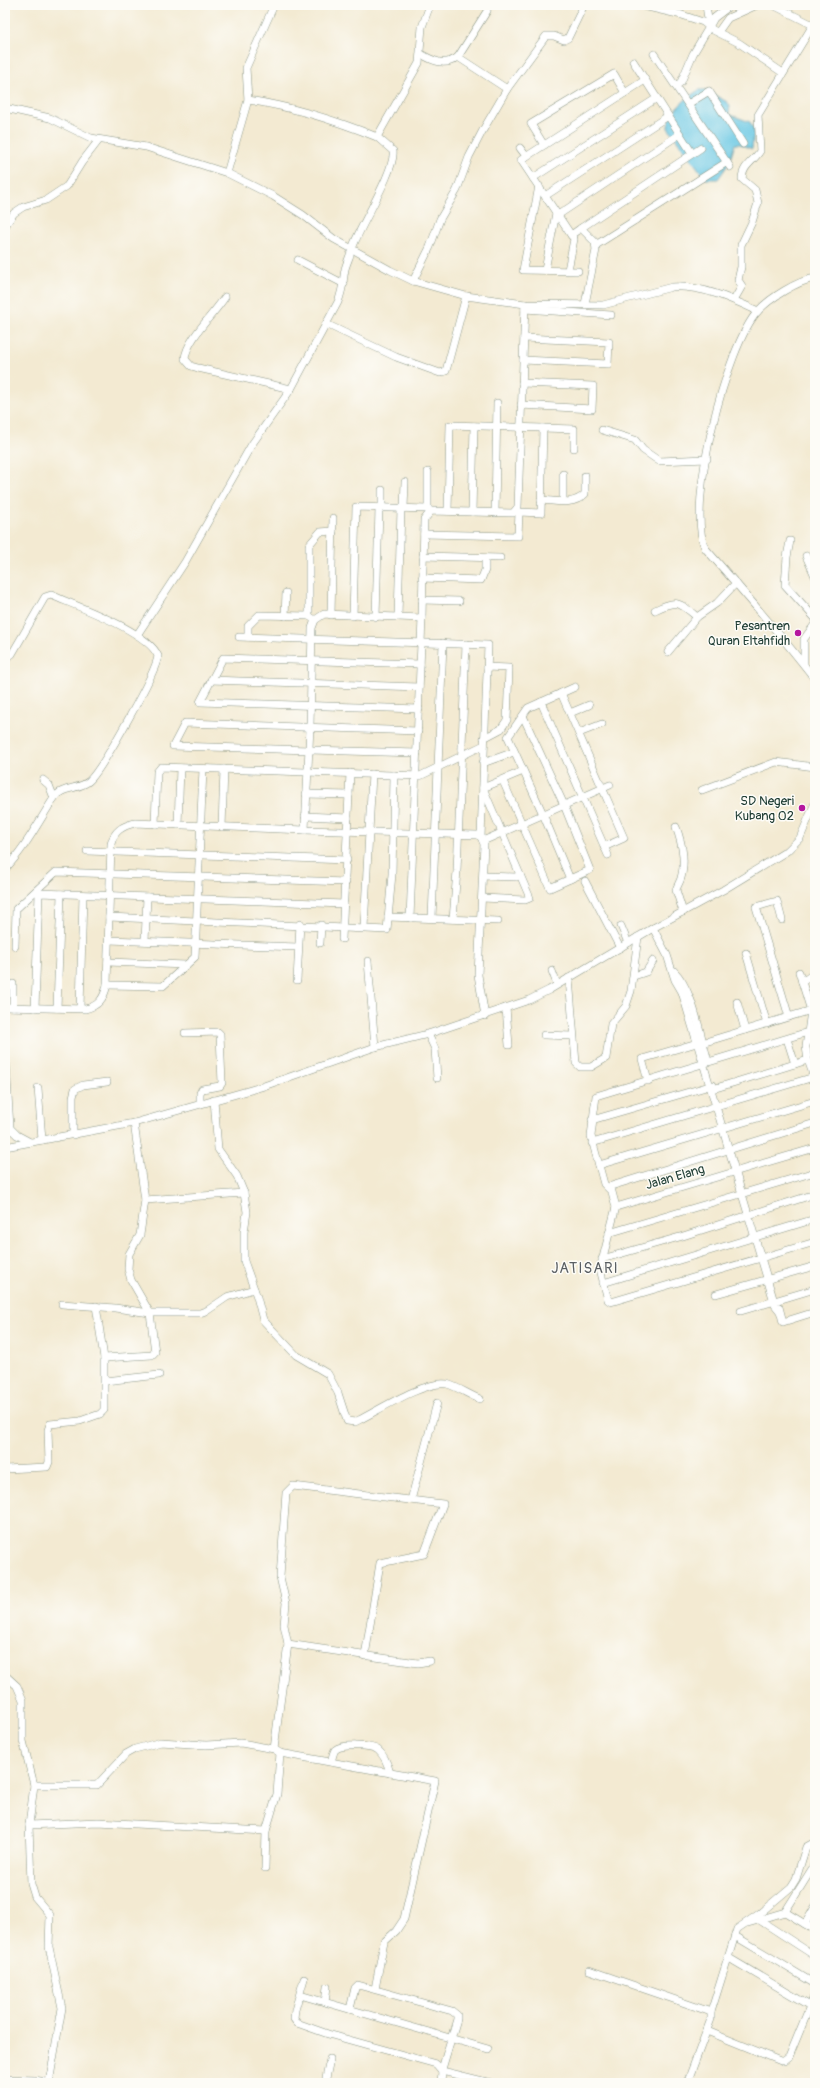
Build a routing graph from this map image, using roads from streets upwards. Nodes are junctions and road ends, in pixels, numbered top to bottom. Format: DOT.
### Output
graph roads {
  1 [pos="274,5"];
  2 [pos="430,5"];
  3 [pos="584,5"];
  4 [pos="639,5"];
  5 [pos="706,5"];
  6 [pos="730,5"];
  7 [pos="757,5"];
  8 [pos="773,5"];
  9 [pos="487,10"];
  10 [pos="709,27"];
  11 [pos="718,32"];
  12 [pos="807,36"];
  13 [pos="815,40"];
  14 [pos="421,54"];
  15 [pos="654,54"];
  16 [pos="458,57"];
  17 [pos="633,61"];
  18 [pos="783,73"];
  19 [pos="645,80"];
  20 [pos="676,86"];
  21 [pos="507,89"];
  22 [pos="625,93"];
  23 [pos="657,98"];
  24 [pos="248,100"];
  25 [pos="688,104"];
  26 [pos="5,108"];
  27 [pos="668,116"];
  28 [pos="680,134"];
  29 [pos="378,137"];
  30 [pos="99,140"];
  31 [pos="743,144"];
  32 [pos="544,145"];
  33 [pos="520,148"];
  34 [pos="701,148"];
  35 [pos="692,153"];
  36 [pos="526,156"];
  37 [pos="227,173"];
  38 [pos="533,178"];
  39 [pos="539,186"];
  40 [pos="545,196"];
  41 [pos="557,214"];
  42 [pos="5,226"];
  43 [pos="581,228"];
  44 [pos="571,235"];
  45 [pos="595,243"];
  46 [pos="352,248"];
  47 [pos="298,260"];
  48 [pos="545,270"];
  49 [pos="568,270"];
  50 [pos="578,270"];
  51 [pos="815,278"];
  52 [pos="414,281"];
  53 [pos="344,284"];
  54 [pos="466,296"];
  55 [pos="225,297"];
  56 [pos="734,300"];
  57 [pos="585,304"];
  58 [pos="525,306"];
  59 [pos="758,311"];
  60 [pos="611,315"];
  61 [pos="326,324"];
  62 [pos="524,338"];
  63 [pos="523,360"];
  64 [pos="522,383"];
  65 [pos="291,389"];
  66 [pos="497,403"];
  67 [pos="521,405"];
  68 [pos="474,426"];
  69 [pos="497,426"];
  70 [pos="520,427"];
  71 [pos="543,428"];
  72 [pos="602,430"];
  73 [pos="574,448"];
  74 [pos="707,459"];
  75 [pos="428,472"];
  76 [pos="564,474"];
  77 [pos="585,476"];
  78 [pos="404,482"];
  79 [pos="382,490"];
  80 [pos="360,499"];
  81 [pos="541,500"];
  82 [pos="563,501"];
  83 [pos="359,507"];
  84 [pos="380,508"];
  85 [pos="402,508"];
  86 [pos="429,510"];
  87 [pos="518,511"];
  88 [pos="448,512"];
  89 [pos="472,512"];
  90 [pos="495,513"];
  91 [pos="333,518"];
  92 [pos="333,531"];
  93 [pos="424,534"];
  94 [pos="790,541"];
  95 [pos="423,556"];
  96 [pos="806,556"];
  97 [pos="485,558"];
  98 [pos="500,558"];
  99 [pos="815,576"];
  100 [pos="422,578"];
  101 [pos="736,583"];
  102 [pos="286,593"];
  103 [pos="422,600"];
  104 [pos="459,601"];
  105 [pos="654,610"];
  106 [pos="331,615"];
  107 [pos="285,616"];
  108 [pos="353,616"];
  109 [pos="376,617"];
  110 [pos="398,617"];
  111 [pos="312,618"];
  112 [pos="422,618"];
  113 [pos="698,618"];
  114 [pos="815,618"];
  115 [pos="815,624"];
  116 [pos="137,635"];
  117 [pos="239,637"];
  118 [pos="248,637"];
  119 [pos="312,639"];
  120 [pos="421,642"];
  121 [pos="443,643"];
  122 [pos="466,644"];
  123 [pos="668,652"];
  124 [pos="5,655"];
  125 [pos="311,661"];
  126 [pos="804,663"];
  127 [pos="420,664"];
  128 [pos="487,666"];
  129 [pos="815,679"];
  130 [pos="211,680"];
  131 [pos="311,683"];
  132 [pos="420,687"];
  133 [pos="575,687"];
  134 [pos="561,693"];
  135 [pos="541,702"];
  136 [pos="310,705"];
  137 [pos="589,705"];
  138 [pos="419,709"];
  139 [pos="570,713"];
  140 [pos="523,716"];
  141 [pos="602,724"];
  142 [pos="310,727"];
  143 [pos="418,731"];
  144 [pos="579,733"];
  145 [pos="484,742"];
  146 [pos="308,749"];
  147 [pos="514,752"];
  148 [pos="417,753"];
  149 [pos="461,756"];
  150 [pos="483,764"];
  151 [pos="438,767"];
  152 [pos="815,767"];
  153 [pos="180,768"];
  154 [pos="203,769"];
  155 [pos="224,769"];
  156 [pos="523,771"];
  157 [pos="307,772"];
  158 [pos="350,773"];
  159 [pos="372,774"];
  160 [pos="394,775"];
  161 [pos="416,776"];
  162 [pos="44,780"];
  163 [pos="503,780"];
  164 [pos="606,786"];
  165 [pos="483,788"];
  166 [pos="702,790"];
  167 [pos="306,794"];
  168 [pos="349,795"];
  169 [pos="583,796"];
  170 [pos="54,798"];
  171 [pos="815,802"];
  172 [pos="564,805"];
  173 [pos="543,814"];
  174 [pos="305,816"];
  175 [pos="348,818"];
  176 [pos="523,823"];
  177 [pos="155,824"];
  178 [pos="178,825"];
  179 [pos="200,826"];
  180 [pos="222,827"];
  181 [pos="676,827"];
  182 [pos="305,830"];
  183 [pos="348,831"];
  184 [pos="370,832"];
  185 [pos="392,832"];
  186 [pos="502,832"];
  187 [pos="415,833"];
  188 [pos="436,834"];
  189 [pos="459,835"];
  190 [pos="482,839"];
  191 [pos="604,847"];
  192 [pos="87,851"];
  193 [pos="111,852"];
  194 [pos="198,855"];
  195 [pos="608,855"];
  196 [pos="347,860"];
  197 [pos="6,866"];
  198 [pos="110,874"];
  199 [pos="520,875"];
  200 [pos="483,876"];
  201 [pos="198,877"];
  202 [pos="570,879"];
  203 [pos="585,881"];
  204 [pos="346,882"];
  205 [pos="61,894"];
  206 [pos="83,895"];
  207 [pos="110,895"];
  208 [pos="147,897"];
  209 [pos="482,898"];
  210 [pos="197,899"];
  211 [pos="344,904"];
  212 [pos="683,912"];
  213 [pos="388,916"];
  214 [pos="109,917"];
  215 [pos="410,918"];
  216 [pos="432,918"];
  217 [pos="146,919"];
  218 [pos="454,919"];
  219 [pos="196,920"];
  220 [pos="480,920"];
  221 [pos="782,920"];
  222 [pos="498,921"];
  223 [pos="300,924"];
  224 [pos="321,925"];
  225 [pos="342,926"];
  226 [pos="621,926"];
  227 [pos="364,928"];
  228 [pos="653,928"];
  229 [pos="638,937"];
  230 [pos="342,939"];
  231 [pos="109,940"];
  232 [pos="145,941"];
  233 [pos="196,943"];
  234 [pos="320,943"];
  235 [pos="628,943"];
  236 [pos="15,946"];
  237 [pos="298,947"];
  238 [pos="620,948"];
  239 [pos="746,953"];
  240 [pos="368,961"];
  241 [pos="653,961"];
  242 [pos="108,962"];
  243 [pos="186,965"];
  244 [pos="552,970"];
  245 [pos="799,972"];
  246 [pos="815,973"];
  247 [pos="634,976"];
  248 [pos="569,978"];
  249 [pos="297,980"];
  250 [pos="802,982"];
  251 [pos="13,984"];
  252 [pos="558,984"];
  253 [pos="107,985"];
  254 [pos="737,1002"];
  255 [pos="5,1007"];
  256 [pos="13,1007"];
  257 [pos="34,1008"];
  258 [pos="57,1008"];
  259 [pos="80,1008"];
  260 [pos="506,1008"];
  261 [pos="813,1010"];
  262 [pos="485,1016"];
  263 [pos="789,1017"];
  264 [pos="767,1024"];
  265 [pos="745,1030"];
  266 [pos="808,1032"];
  267 [pos="184,1033"];
  268 [pos="428,1034"];
  269 [pos="544,1036"];
  270 [pos="573,1036"];
  271 [pos="787,1039"];
  272 [pos="700,1043"];
  273 [pos="509,1045"];
  274 [pos="5,1046"];
  275 [pos="375,1048"];
  276 [pos="808,1060"];
  277 [pos="706,1063"];
  278 [pos="795,1064"];
  279 [pos="437,1078"];
  280 [pos="814,1079"];
  281 [pos="648,1081"];
  282 [pos="107,1082"];
  283 [pos="714,1086"];
  284 [pos="38,1088"];
  285 [pos="214,1100"];
  286 [pos="815,1101"];
  287 [pos="200,1104"];
  288 [pos="718,1106"];
  289 [pos="592,1120"];
  290 [pos="134,1123"];
  291 [pos="815,1123"];
  292 [pos="725,1127"];
  293 [pos="73,1135"];
  294 [pos="42,1140"];
  295 [pos="30,1142"];
  296 [pos="592,1144"];
  297 [pos="5,1147"];
  298 [pos="815,1148"];
  299 [pos="731,1149"];
  300 [pos="599,1165"];
  301 [pos="738,1171"];
  302 [pos="815,1172"];
  303 [pos="608,1187"];
  304 [pos="744,1192"];
  305 [pos="244,1193"];
  306 [pos="815,1194"];
  307 [pos="145,1200"];
  308 [pos="616,1206"];
  309 [pos="750,1214"];
  310 [pos="815,1219"];
  311 [pos="609,1233"];
  312 [pos="757,1236"];
  313 [pos="815,1242"];
  314 [pos="763,1257"];
  315 [pos="602,1259"];
  316 [pos="815,1266"];
  317 [pos="770,1279"];
  318 [pos="603,1282"];
  319 [pos="254,1289"];
  320 [pos="815,1290"];
  321 [pos="716,1294"];
  322 [pos="776,1301"];
  323 [pos="62,1304"];
  324 [pos="96,1306"];
  325 [pos="742,1311"];
  326 [pos="815,1312"];
  327 [pos="150,1313"];
  328 [pos="104,1358"];
  329 [pos="159,1376"];
  330 [pos="105,1381"];
  331 [pos="480,1399"];
  332 [pos="437,1403"];
  333 [pos="5,1469"];
  334 [pos="411,1500"];
  335 [pos="288,1644"];
  336 [pos="365,1656"];
  337 [pos="430,1661"];
  338 [pos="5,1675"];
  339 [pos="277,1751"];
  340 [pos="331,1762"];
  341 [pos="390,1773"];
  342 [pos="34,1785"];
  343 [pos="29,1825"];
  344 [pos="266,1831"];
  345 [pos="815,1842"];
  346 [pos="815,1864"];
  347 [pos="265,1868"];
  348 [pos="815,1907"];
  349 [pos="785,1912"];
  350 [pos="761,1921"];
  351 [pos="744,1924"];
  352 [pos="805,1924"];
  353 [pos="815,1930"];
  354 [pos="735,1936"];
  355 [pos="815,1956"];
  356 [pos="729,1958"];
  357 [pos="589,1970"];
  358 [pos="304,1979"];
  359 [pos="815,1984"];
  360 [pos="327,1986"];
  361 [pos="375,1989"];
  362 [pos="815,1994"];
  363 [pos="300,1995"];
  364 [pos="325,2002"];
  365 [pos="810,2006"];
  366 [pos="350,2009"];
  367 [pos="711,2012"];
  368 [pos="707,2031"];
  369 [pos="451,2039"];
  370 [pos="488,2050"];
  371 [pos="330,2058"];
  372 [pos="442,2070"];
  373 [pos="5,2079"];
  374 [pos="49,2083"];
  375 [pos="325,2083"];
  376 [pos="441,2083"];
  377 [pos="491,2083"];
  378 [pos="686,2083"];
  1 -- 24 [label="street"];
  2 -- 14 [label="street"];
  3 -- 21 [label="street"];
  4 -- 10 [label="street"];
  5 -- 10 [label="street"];
  6 -- 10 [label="street"];
  7 -- 11 [label="street"];
  8 -- 12 [label="street"];
  9 -- 16 [label="street"];
  10 -- 11 [label="street"];
  10 -- 20 [label="street"];
  11 -- 18 [label="street"];
  12 -- 13 [label="street"];
  12 -- 18 [label="street"];
  14 -- 16 [label="street"];
  14 -- 29 [label="street"];
  15 -- 20 [label="street"];
  16 -- 21 [label="street"];
  17 -- 19 [label="street"];
  18 -- 56 [label="street"];
  19 -- 22 [label="street"];
  19 -- 23 [label="street"];
  20 -- 25 [label="street"];
  21 -- 52 [label="street"];
  22 -- 32 [label="street"];
  22 -- 32 [label="street"];
  23 -- 27 [label="street"];
  23 -- 38 [label="street"];
  24 -- 29 [label="street"];
  24 -- 37 [label="street"];
  25 -- 31 [label="street"];
  25 -- 45 [label="street"];
  26 -- 30 [label="street"];
  27 -- 28 [label="street"];
  27 -- 40 [label="street"];
  28 -- 35 [label="street"];
  28 -- 41 [label="street"];
  29 -- 46 [label="street"];
  30 -- 37 [label="street"];
  30 -- 42 [label="street"];
  32 -- 36 [label="street"];
  33 -- 36 [label="street"];
  34 -- 35 [label="street"];
  35 -- 43 [label="street"];
  36 -- 38 [label="street"];
  37 -- 46 [label="street"];
  38 -- 39 [label="street"];
  39 -- 40 [label="street"];
  39 -- 48 [label="street"];
  40 -- 41 [label="street"];
  41 -- 44 [label="street"];
  41 -- 48 [label="street"];
  43 -- 44 [label="street"];
  43 -- 45 [label="street"];
  44 -- 49 [label="street"];
  45 -- 57 [label="street"];
  46 -- 52 [label="street"];
  46 -- 53 [label="street"];
  47 -- 53 [label="street"];
  48 -- 49 [label="street"];
  49 -- 50 [label="street"];
  51 -- 59 [label="street"];
  52 -- 54 [label="street"];
  53 -- 61 [label="street"];
  54 -- 58 [label="street"];
  54 -- 61 [label="street"];
  55 -- 65 [label="street"];
  56 -- 57 [label="street"];
  56 -- 59 [label="street"];
  57 -- 58 [label="street"];
  58 -- 60 [label="street"];
  58 -- 62 [label="street"];
  59 -- 74 [label="street"];
  61 -- 65 [label="street"];
  62 -- 63 [label="street"];
  62 -- 63 [label="street"];
  63 -- 64 [label="street"];
  64 -- 67 [label="street"];
  64 -- 67 [label="street"];
  65 -- 116 [label="street"];
  66 -- 69 [label="street"];
  67 -- 70 [label="street"];
  68 -- 69 [label="street"];
  68 -- 88 [label="street"];
  68 -- 89 [label="street"];
  69 -- 70 [label="street"];
  69 -- 90 [label="street"];
  70 -- 71 [label="street"];
  70 -- 87 [label="street"];
  71 -- 73 [label="street"];
  71 -- 81 [label="street"];
  72 -- 74 [label="street"];
  74 -- 101 [label="street"];
  75 -- 86 [label="street"];
  76 -- 82 [label="street"];
  77 -- 82 [label="street"];
  78 -- 85 [label="street"];
  79 -- 84 [label="street"];
  80 -- 83 [label="street"];
  81 -- 82 [label="street"];
  81 -- 87 [label="street"];
  83 -- 84 [label="street"];
  83 -- 108 [label="street"];
  84 -- 85 [label="street"];
  84 -- 109 [label="street"];
  85 -- 86 [label="street"];
  85 -- 110 [label="street"];
  86 -- 88 [label="street"];
  86 -- 93 [label="street"];
  87 -- 90 [label="street"];
  87 -- 93 [label="street"];
  88 -- 89 [label="street"];
  89 -- 90 [label="street"];
  91 -- 92 [label="street"];
  92 -- 106 [label="street"];
  92 -- 111 [label="street"];
  93 -- 95 [label="street"];
  94 -- 114 [label="street"];
  95 -- 97 [label="street"];
  95 -- 100 [label="street"];
  96 -- 99 [label="street"];
  97 -- 98 [label="street"];
  97 -- 100 [label="street"];
  100 -- 103 [label="street"];
  101 -- 113 [label="street"];
  101 -- 126 [label="street"];
  102 -- 107 [label="street"];
  103 -- 104 [label="street"];
  103 -- 112 [label="street"];
  105 -- 113 [label="street"];
  106 -- 108 [label="street"];
  106 -- 111 [label="street"];
  107 -- 111 [label="street"];
  107 -- 118 [label="street"];
  108 -- 109 [label="street"];
  109 -- 110 [label="street"];
  110 -- 112 [label="street"];
  111 -- 119 [label="street"];
  112 -- 120 [label="street"];
  113 -- 123 [label="street"];
  115 -- 126 [label="street"];
  116 -- 124 [label="street"];
  116 -- 170 [label="street"];
  117 -- 118 [label="street"];
  118 -- 119 [label="street"];
  119 -- 120 [label="street"];
  119 -- 125 [label="street"];
  120 -- 121 [label="street"];
  120 -- 127 [label="street"];
  121 -- 122 [label="street"];
  121 -- 151 [label="street"];
  122 -- 128 [label="street"];
  122 -- 149 [label="street"];
  125 -- 127 [label="street"];
  125 -- 130 [label="street"];
  125 -- 131 [label="street"];
  126 -- 129 [label="street"];
  127 -- 132 [label="street"];
  128 -- 145 [label="street"];
  128 -- 145 [label="street"];
  130 -- 131 [label="street"];
  130 -- 136 [label="street"];
  131 -- 132 [label="street"];
  131 -- 136 [label="street"];
  132 -- 138 [label="street"];
  133 -- 134 [label="street"];
  134 -- 135 [label="street"];
  134 -- 139 [label="street"];
  135 -- 140 [label="street"];
  135 -- 169 [label="street"];
  136 -- 138 [label="street"];
  136 -- 142 [label="street"];
  137 -- 139 [label="street"];
  138 -- 143 [label="street"];
  139 -- 144 [label="street"];
  140 -- 147 [label="street"];
  140 -- 172 [label="street"];
  141 -- 144 [label="street"];
  142 -- 143 [label="street"];
  142 -- 146 [label="street"];
  142 -- 146 [label="street"];
  143 -- 148 [label="street"];
  144 -- 164 [label="street"];
  145 -- 149 [label="street"];
  145 -- 150 [label="street"];
  146 -- 148 [label="street"];
  146 -- 157 [label="street"];
  147 -- 150 [label="street"];
  147 -- 156 [label="street"];
  148 -- 161 [label="street"];
  149 -- 151 [label="street"];
  149 -- 189 [label="street"];
  150 -- 165 [label="street"];
  151 -- 161 [label="street"];
  151 -- 188 [label="street"];
  152 -- 166 [label="street"];
  153 -- 154 [label="street"];
  153 -- 177 [label="street"];
  153 -- 178 [label="street"];
  154 -- 155 [label="street"];
  154 -- 179 [label="street"];
  155 -- 157 [label="street"];
  155 -- 180 [label="street"];
  156 -- 163 [label="street"];
  156 -- 173 [label="street"];
  157 -- 158 [label="street"];
  157 -- 167 [label="street"];
  158 -- 159 [label="street"];
  158 -- 168 [label="street"];
  159 -- 160 [label="street"];
  159 -- 184 [label="street"];
  160 -- 161 [label="street"];
  160 -- 185 [label="street"];
  161 -- 187 [label="street"];
  162 -- 170 [label="street"];
  163 -- 165 [label="street"];
  163 -- 176 [label="street"];
  164 -- 169 [label="street"];
  164 -- 191 [label="street"];
  165 -- 186 [label="street"];
  165 -- 190 [label="street"];
  167 -- 168 [label="street"];
  167 -- 174 [label="street"];
  168 -- 175 [label="street"];
  169 -- 172 [label="street"];
  169 -- 191 [label="street"];
  170 -- 197 [label="street"];
  171 -- 212 [label="street"];
  172 -- 173 [label="street"];
  172 -- 202 [label="street"];
  173 -- 176 [label="street"];
  173 -- 202 [label="street"];
  174 -- 175 [label="street"];
  174 -- 182 [label="street"];
  175 -- 183 [label="street"];
  176 -- 186 [label="street"];
  176 -- 202 [label="street"];
  177 -- 178 [label="street"];
  177 -- 193 [label="street"];
  178 -- 179 [label="street"];
  179 -- 180 [label="street"];
  179 -- 194 [label="street"];
  180 -- 182 [label="street"];
  181 -- 212 [label="street"];
  182 -- 183 [label="street"];
  183 -- 184 [label="street"];
  183 -- 196 [label="street"];
  184 -- 185 [label="street"];
  184 -- 227 [label="street"];
  185 -- 187 [label="street"];
  185 -- 213 [label="street"];
  186 -- 190 [label="street"];
  186 -- 199 [label="street"];
  187 -- 188 [label="street"];
  187 -- 215 [label="street"];
  188 -- 189 [label="street"];
  188 -- 216 [label="street"];
  189 -- 190 [label="street"];
  189 -- 218 [label="street"];
  190 -- 200 [label="street"];
  191 -- 195 [label="street"];
  192 -- 193 [label="street"];
  193 -- 194 [label="street"];
  193 -- 198 [label="street"];
  194 -- 196 [label="street"];
  194 -- 201 [label="street"];
  196 -- 204 [label="street"];
  198 -- 201 [label="street"];
  198 -- 207 [label="street"];
  198 -- 236 [label="street"];
  199 -- 200 [label="street"];
  199 -- 209 [label="street"];
  200 -- 209 [label="street"];
  201 -- 204 [label="street"];
  201 -- 210 [label="street"];
  203 -- 238 [label="street"];
  204 -- 211 [label="street"];
  205 -- 206 [label="street"];
  205 -- 257 [label="street"];
  205 -- 258 [label="street"];
  206 -- 207 [label="street"];
  206 -- 259 [label="street"];
  207 -- 208 [label="street"];
  207 -- 210 [label="street"];
  207 -- 214 [label="street"];
  208 -- 210 [label="street"];
  208 -- 217 [label="street"];
  209 -- 220 [label="street"];
  210 -- 211 [label="street"];
  210 -- 219 [label="street"];
  211 -- 225 [label="street"];
  212 -- 228 [label="street"];
  213 -- 215 [label="street"];
  213 -- 227 [label="street"];
  214 -- 217 [label="street"];
  214 -- 231 [label="street"];
  215 -- 216 [label="street"];
  216 -- 218 [label="street"];
  217 -- 219 [label="street"];
  217 -- 232 [label="street"];
  218 -- 220 [label="street"];
  219 -- 223 [label="street"];
  219 -- 233 [label="street"];
  220 -- 222 [label="street"];
  220 -- 262 [label="street"];
  221 -- 263 [label="street"];
  223 -- 224 [label="street"];
  223 -- 237 [label="street"];
  224 -- 225 [label="street"];
  224 -- 234 [label="street"];
  225 -- 227 [label="street"];
  225 -- 230 [label="street"];
  226 -- 235 [label="street"];
  228 -- 229 [label="street"];
  228 -- 272 [label="street"];
  229 -- 235 [label="street"];
  229 -- 247 [label="street"];
  231 -- 232 [label="street"];
  231 -- 242 [label="street"];
  232 -- 233 [label="street"];
  233 -- 237 [label="street"];
  233 -- 243 [label="street"];
  235 -- 238 [label="street"];
  237 -- 249 [label="street"];
  238 -- 248 [label="street"];
  239 -- 264 [label="street"];
  240 -- 275 [label="street"];
  241 -- 247 [label="street"];
  242 -- 243 [label="street"];
  242 -- 253 [label="street"];
  243 -- 253 [label="street"];
  244 -- 252 [label="street"];
  245 -- 250 [label="street"];
  246 -- 250 [label="street"];
  247 -- 270 [label="street"];
  248 -- 252 [label="street"];
  248 -- 270 [label="street"];
  250 -- 261 [label="street"];
  251 -- 256 [label="street"];
  252 -- 260 [label="street"];
  253 -- 259 [label="street"];
  254 -- 265 [label="street"];
  255 -- 256 [label="street"];
  256 -- 257 [label="street"];
  257 -- 258 [label="street"];
  258 -- 259 [label="street"];
  260 -- 262 [label="street"];
  260 -- 273 [label="street"];
  261 -- 263 [label="street"];
  261 -- 266 [label="street"];
  262 -- 268 [label="street"];
  263 -- 264 [label="street"];
  264 -- 265 [label="street"];
  265 -- 272 [label="street"];
  266 -- 271 [label="street"];
  266 -- 276 [label="street"];
  267 -- 287 [label="street"];
  268 -- 275 [label="street"];
  268 -- 279 [label="street"];
  269 -- 270 [label="street"];
  271 -- 277 [label="street"];
  271 -- 278 [label="street"];
  272 -- 277 [label="street"];
  272 -- 281 [label="street"];
  274 -- 295 [label="street"];
  275 -- 285 [label="street"];
  276 -- 278 [label="street"];
  276 -- 280 [label="street"];
  277 -- 281 [label="street"];
  277 -- 283 [label="street"];
  278 -- 283 [label="street"];
  280 -- 288 [label="street"];
  281 -- 289 [label="street"];
  282 -- 293 [label="street"];
  283 -- 288 [label="street"];
  283 -- 289 [label="street"];
  284 -- 294 [label="street"];
  285 -- 287 [label="street"];
  285 -- 305 [label="street"];
  286 -- 292 [label="street"];
  287 -- 290 [label="street"];
  288 -- 292 [label="street"];
  288 -- 296 [label="street"];
  289 -- 296 [label="street"];
  290 -- 293 [label="street"];
  290 -- 307 [label="street"];
  291 -- 299 [label="street"];
  292 -- 299 [label="street"];
  292 -- 300 [label="street"];
  293 -- 294 [label="street"];
  294 -- 295 [label="street"];
  295 -- 297 [label="street"];
  296 -- 300 [label="street"];
  298 -- 301 [label="street, Jalan Elang"];
  299 -- 301 [label="street"];
  299 -- 303 [label="street"];
  300 -- 303 [label="street"];
  301 -- 304 [label="street"];
  301 -- 308 [label="street, Jalan Elang"];
  302 -- 304 [label="street"];
  303 -- 308 [label="street"];
  304 -- 309 [label="street"];
  304 -- 311 [label="street"];
  305 -- 307 [label="street"];
  305 -- 319 [label="street"];
  306 -- 309 [label="street"];
  307 -- 327 [label="street"];
  308 -- 311 [label="street"];
  309 -- 312 [label="street"];
  309 -- 315 [label="street"];
  310 -- 312 [label="street"];
  311 -- 315 [label="street"];
  312 -- 314 [label="street"];
  312 -- 318 [label="street"];
  313 -- 314 [label="street"];
  314 -- 317 [label="street"];
  314 -- 318 [label="street"];
  315 -- 318 [label="street"];
  316 -- 317 [label="street"];
  317 -- 321 [label="street"];
  317 -- 322 [label="street"];
  319 -- 327 [label="street"];
  319 -- 331 [label="street"];
  320 -- 322 [label="street"];
  322 -- 325 [label="street"];
  322 -- 326 [label="street"];
  323 -- 324 [label="street"];
  324 -- 327 [label="street"];
  324 -- 328 [label="street"];
  327 -- 328 [label="street"];
  328 -- 330 [label="street"];
  329 -- 330 [label="street"];
  330 -- 333 [label="street"];
  332 -- 334 [label="street"];
  334 -- 335 [label="street"];
  334 -- 336 [label="street"];
  335 -- 336 [label="street"];
  335 -- 339 [label="street"];
  336 -- 337 [label="street"];
  338 -- 342 [label="street"];
  339 -- 340 [label="street"];
  339 -- 342 [label="street"];
  339 -- 344 [label="street"];
  340 -- 341 [label="street"];
  340 -- 341 [label="street"];
  341 -- 361 [label="street"];
  342 -- 343 [label="street"];
  343 -- 344 [label="street"];
  343 -- 374 [label="street"];
  344 -- 347 [label="street"];
  345 -- 351 [label="street"];
  346 -- 349 [label="street"];
  348 -- 352 [label="street"];
  349 -- 350 [label="street"];
  349 -- 352 [label="street"];
  350 -- 351 [label="street"];
  350 -- 355 [label="street"];
  351 -- 354 [label="street"];
  352 -- 353 [label="street"];
  354 -- 356 [label="street"];
  354 -- 359 [label="street"];
  356 -- 365 [label="street"];
  356 -- 367 [label="street"];
  357 -- 367 [label="street"];
  358 -- 363 [label="street"];
  360 -- 364 [label="street"];
  361 -- 366 [label="street"];
  361 -- 369 [label="street"];
  362 -- 365 [label="street"];
  363 -- 364 [label="street"];
  363 -- 372 [label="street"];
  364 -- 366 [label="street"];
  365 -- 368 [label="street"];
  366 -- 369 [label="street"];
  367 -- 368 [label="street"];
  368 -- 378 [label="street"];
  369 -- 370 [label="street"];
  369 -- 372 [label="street"];
  371 -- 375 [label="street"];
  372 -- 376 [label="street"];
  372 -- 377 [label="street"];
  373 -- 374 [label="street"];
}
